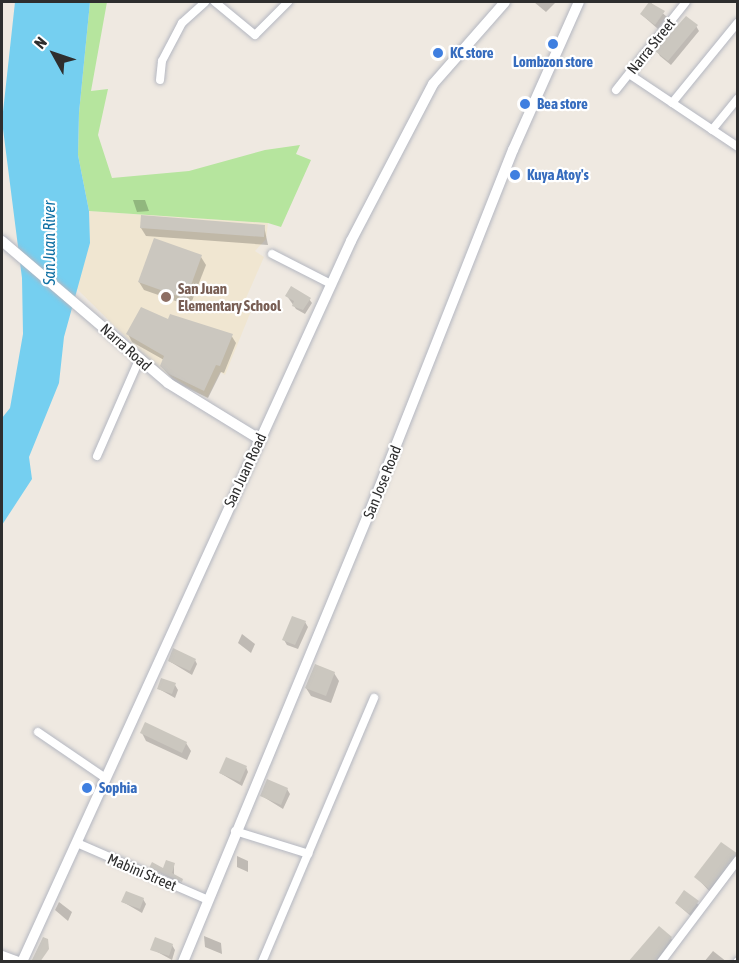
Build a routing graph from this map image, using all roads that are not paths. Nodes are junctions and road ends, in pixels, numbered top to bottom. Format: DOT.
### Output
graph roads {
  1 [pos="205,2"];
  2 [pos="215,2"];
  3 [pos="288,2"];
  4 [pos="505,2"];
  5 [pos="579,2"];
  6 [pos="686,2"];
  7 [pos="738,22"];
  8 [pos="629,74"];
  9 [pos="160,80"];
  10 [pos="616,90"];
  11 [pos="738,98"];
  12 [pos="672,103"];
  13 [pos="712,130"];
  14 [pos="738,147"];
  15 [pos="2,241"];
  16 [pos="272,254"];
  17 [pos="331,284"];
  18 [pos="139,360"];
  19 [pos="259,439"];
  20 [pos="97,456"];
  21 [pos="374,698"];
  22 [pos="38,732"];
  23 [pos="104,777"];
  24 [pos="235,831"];
  25 [pos="77,843"];
  26 [pos="309,854"];
  27 [pos="738,860"];
  28 [pos="208,900"];
  29 [pos="2,955"];
  30 [pos="21,962"];
  31 [pos="183,962"];
  32 [pos="262,962"];
  33 [pos="661,962"];
  1 -- 9 [label="street"];
  2 -- 3 [label="street"];
  4 -- 17 [label="street, San Juan Road"];
  5 -- 24 [label="street, San Jose Road"];
  6 -- 8 [label="street, Narra Street"];
  7 -- 12 [label="street"];
  8 -- 10 [label="street, Narra Street"];
  8 -- 12 [label="street"];
  11 -- 13 [label="street"];
  12 -- 13 [label="street"];
  13 -- 14 [label="street"];
  15 -- 18 [label="street, Narra Road"];
  16 -- 17 [label="street"];
  17 -- 19 [label="street, San Juan Road"];
  18 -- 19 [label="street, Narra Road"];
  18 -- 20 [label="street"];
  19 -- 23 [label="street, San Juan Road"];
  21 -- 26 [label="street"];
  22 -- 23 [label="street"];
  23 -- 25 [label="street, San Juan Road"];
  24 -- 26 [label="street"];
  24 -- 28 [label="street, San Jose Road"];
  25 -- 28 [label="street, Mabini Street"];
  25 -- 30 [label="street, San Juan Road"];
  26 -- 32 [label="street"];
  27 -- 33 [label="street"];
  28 -- 31 [label="street, San Jose Road"];
  29 -- 30 [label="street"];
}
